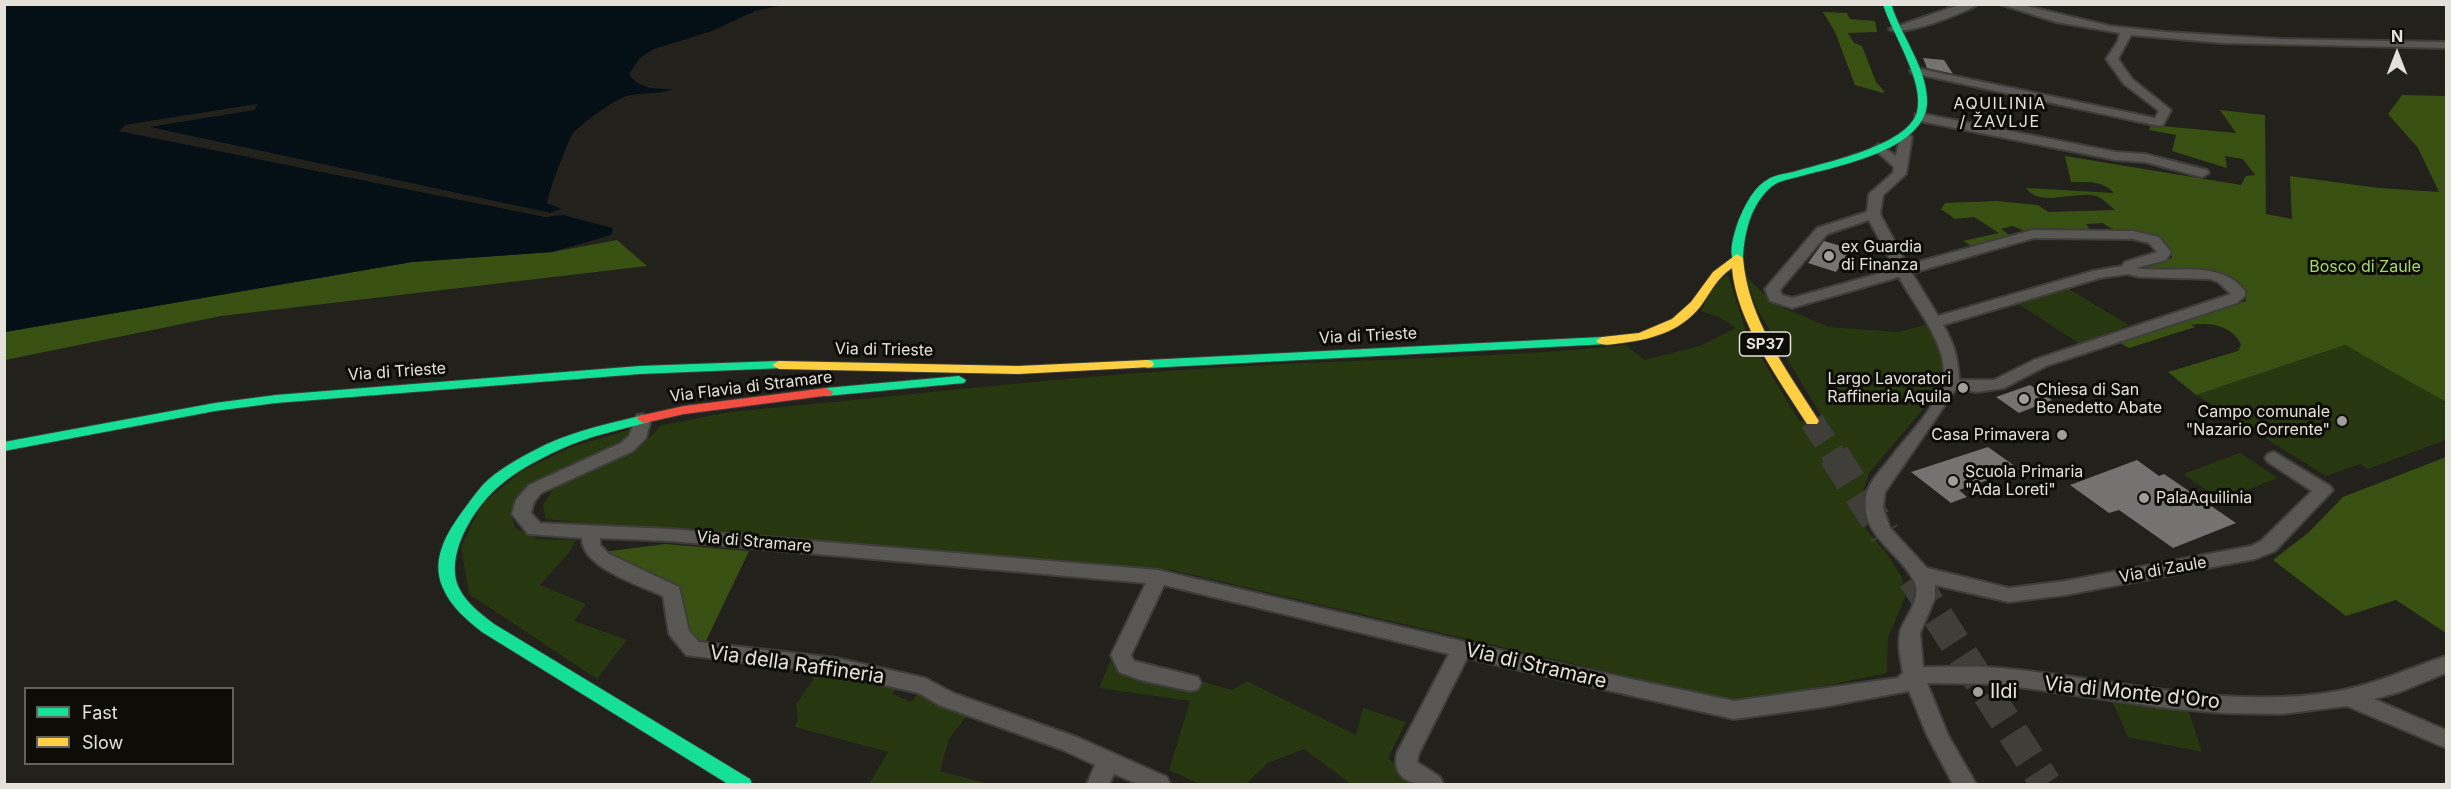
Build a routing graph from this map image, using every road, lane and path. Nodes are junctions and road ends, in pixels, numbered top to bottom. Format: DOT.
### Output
graph roads {
  1 [pos="1972,4"];
  2 [pos="2005,4"];
  3 [pos="1889,7"];
  4 [pos="1894,29"];
  5 [pos="2126,30"];
  6 [pos="2446,45"];
  7 [pos="1916,71"];
  8 [pos="1919,117"];
  9 [pos="1906,137"];
  10 [pos="1879,148"];
  11 [pos="1901,167"];
  12 [pos="2202,173"];
  13 [pos="1873,214"];
  14 [pos="1736,261"];
  15 [pos="2127,270"];
  16 [pos="1902,271"];
  17 [pos="1935,322"];
  18 [pos="1071,368"];
  19 [pos="1951,383"];
  20 [pos="643,419"];
  21 [pos="1812,421"];
  22 [pos="4,447"];
  23 [pos="2274,458"];
  24 [pos="591,533"];
  25 [pos="1919,573"];
  26 [pos="1158,577"];
  27 [pos="1462,648"];
  28 [pos="2446,663"];
  29 [pos="1915,675"];
  30 [pos="1191,683"];
  31 [pos="2350,698"];
  32 [pos="2446,739"];
  33 [pos="1108,762"];
  34 [pos="743,784"];
  35 [pos="1098,784"];
  36 [pos="1160,784"];
  37 [pos="1432,784"];
  38 [pos="1965,784"];
  1 -- 4 [label="street"];
  2 -- 5 [label="street"];
  3 -- 4 [label="street"];
  4 -- 7 [label="street"];
  5 -- 6 [label="street"];
  5 -- 7 [label="street"];
  7 -- 8 [label="street"];
  8 -- 9 [label="street"];
  8 -- 12 [label="street"];
  9 -- 10 [label="street, SP37"];
  9 -- 11 [label="street"];
  10 -- 11 [label="street"];
  10 -- 14 [label="street, SP37"];
  11 -- 13 [label="street"];
  13 -- 16 [label="street"];
  13 -- 16 [label="street"];
  14 -- 18 [label="street, Via di Trieste"];
  14 -- 21 [label="street, SP37"];
  15 -- 16 [label="street"];
  15 -- 17 [label="street"];
  15 -- 19 [label="street"];
  16 -- 17 [label="street"];
  17 -- 19 [label="street"];
  18 -- 20 [label="street, Via Flavia di Stramare"];
  18 -- 22 [label="street, Via di Trieste"];
  19 -- 25 [label="street"];
  20 -- 24 [label="street, Via di Stramare"];
  20 -- 34 [label="street, Via Flavia di Stramare"];
  23 -- 25 [label="street, Via di Zaule"];
  24 -- 26 [label="street, Via di Stramare"];
  24 -- 33 [label="street, Via della Raffineria"];
  25 -- 29 [label="street"];
  26 -- 27 [label="street, Via di Stramare"];
  26 -- 30 [label="street"];
  27 -- 29 [label="street, Via di Stramare"];
  27 -- 37 [label="street"];
  28 -- 31 [label="street, Via di Monte d'Oro"];
  29 -- 31 [label="street, Via di Monte d'Oro"];
  29 -- 38 [label="street"];
  31 -- 32 [label="street, Via di Monte d'Oro"];
  33 -- 35 [label="street"];
  33 -- 36 [label="street, Via della Raffineria"];
}
